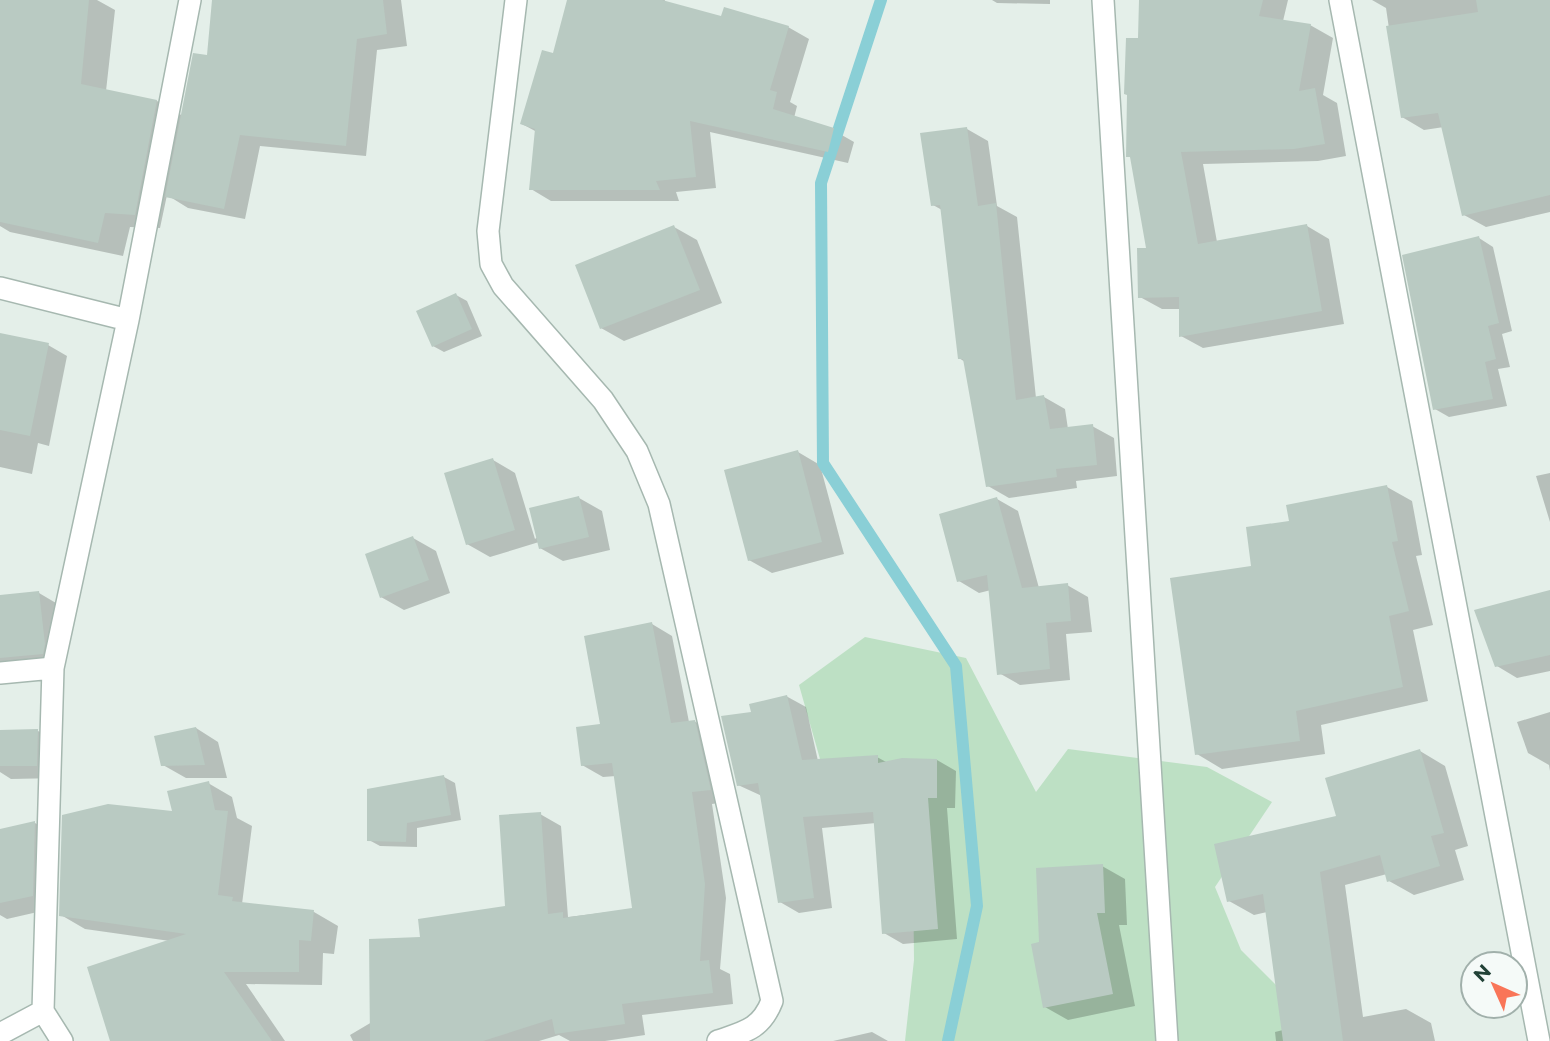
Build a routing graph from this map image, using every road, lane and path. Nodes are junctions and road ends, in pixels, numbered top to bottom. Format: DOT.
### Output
graph roads {
  1 [pos="516,0"];
  2 [pos="1103,0"];
  3 [pos="1340,0"];
  4 [pos="188,1"];
  5 [pos="0,288"];
  6 [pos="128,320"];
  7 [pos="53,667"];
  8 [pos="0,673"];
  9 [pos="43,1012"];
  10 [pos="0,1034"];
  11 [pos="62,1041"];
  12 [pos="718,1041"];
  13 [pos="1167,1041"];
  14 [pos="1539,1041"];
  1 -- 12 [label="street"];
  2 -- 13 [label="street"];
  3 -- 14 [label="street"];
  4 -- 6 [label="street"];
  5 -- 6 [label="street"];
  6 -- 7 [label="street"];
  7 -- 8 [label="street"];
  7 -- 9 [label="street"];
  9 -- 10 [label="street"];
  9 -- 11 [label="street"];
}
